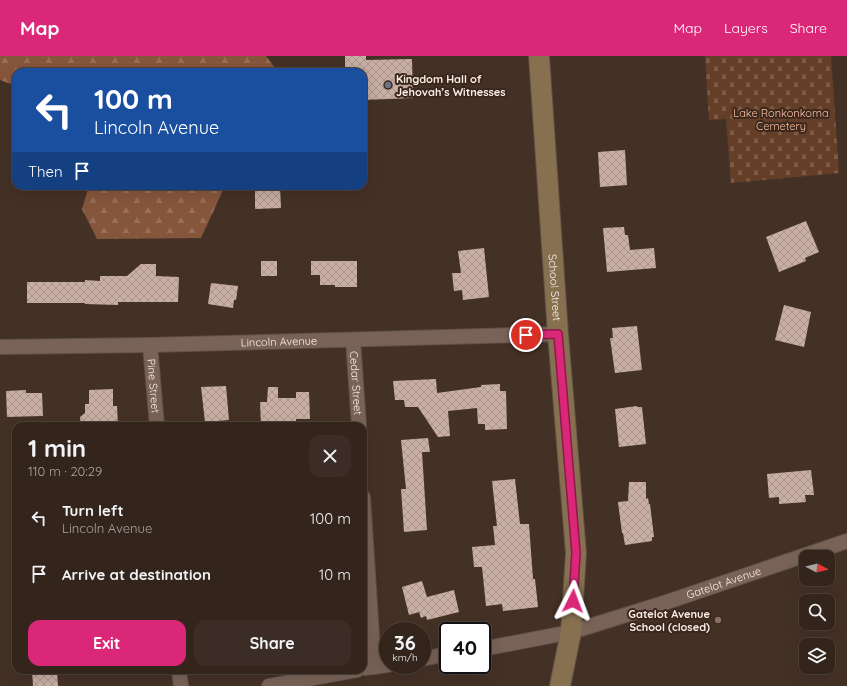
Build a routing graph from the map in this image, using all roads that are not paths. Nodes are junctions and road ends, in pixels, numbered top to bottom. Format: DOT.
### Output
graph roads {
  1 [pos="539,56"];
  2 [pos="558,334"];
  3 [pos="353,340"];
  4 [pos="150,345"];
  5 [pos="0,347"];
  6 [pos="158,422"];
  7 [pos="358,422"];
  8 [pos="847,541"];
  9 [pos="571,632"];
  10 [pos="367,634"];
  11 [pos="491,647"];
  12 [pos="379,666"];
  13 [pos="368,668"];
  14 [pos="180,674"];
  15 [pos="335,674"];
  16 [pos="181,686"];
  17 [pos="269,686"];
  18 [pos="560,686"];
  1 -- 2 [label="street, School Street"];
  2 -- 3 [label="street, Lincoln Avenue"];
  2 -- 9 [label="street, School Street"];
  3 -- 4 [label="street, Lincoln Avenue"];
  3 -- 7 [label="street, Cedar Street"];
  4 -- 5 [label="street, Lincoln Avenue"];
  4 -- 6 [label="street, Pine Street"];
  8 -- 9 [label="street, Gatelot Avenue"];
  9 -- 11 [label="street, Gatelot Avenue"];
  9 -- 18 [label="street, School Street"];
  10 -- 13 [label="street"];
  12 -- 13 [label="street"];
  14 -- 16 [label="street"];
  15 -- 17 [label="street"];
}
